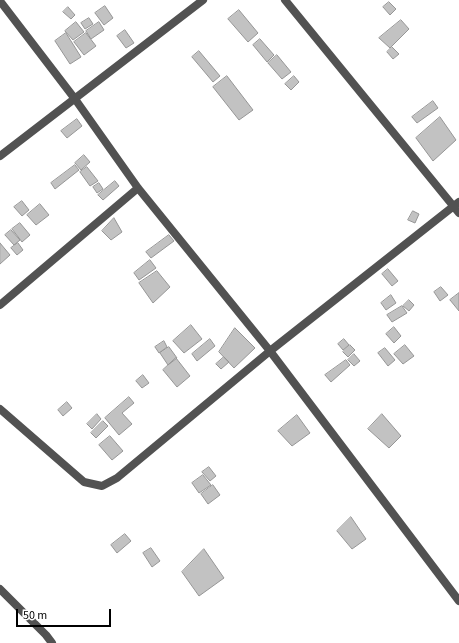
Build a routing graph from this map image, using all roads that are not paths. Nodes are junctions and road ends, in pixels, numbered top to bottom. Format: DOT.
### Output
graph roads {
  1 [pos="204,0"];
  2 [pos="285,0"];
  3 [pos="0,1"];
  4 [pos="75,99"];
  5 [pos="0,156"];
  6 [pos="138,188"];
  7 [pos="456,204"];
  8 [pos="459,214"];
  9 [pos="0,305"];
  10 [pos="270,351"];
  11 [pos="0,409"];
  12 [pos="0,589"];
  13 [pos="459,601"];
  14 [pos="52,643"];
  1 -- 4 [label="street"];
  2 -- 7 [label="street"];
  3 -- 4 [label="street"];
  4 -- 5 [label="street"];
  4 -- 6 [label="street"];
  6 -- 9 [label="street"];
  6 -- 10 [label="street"];
  7 -- 8 [label="street"];
  7 -- 10 [label="street"];
  10 -- 11 [label="street"];
  10 -- 13 [label="street"];
  12 -- 14 [label="street"];
}
